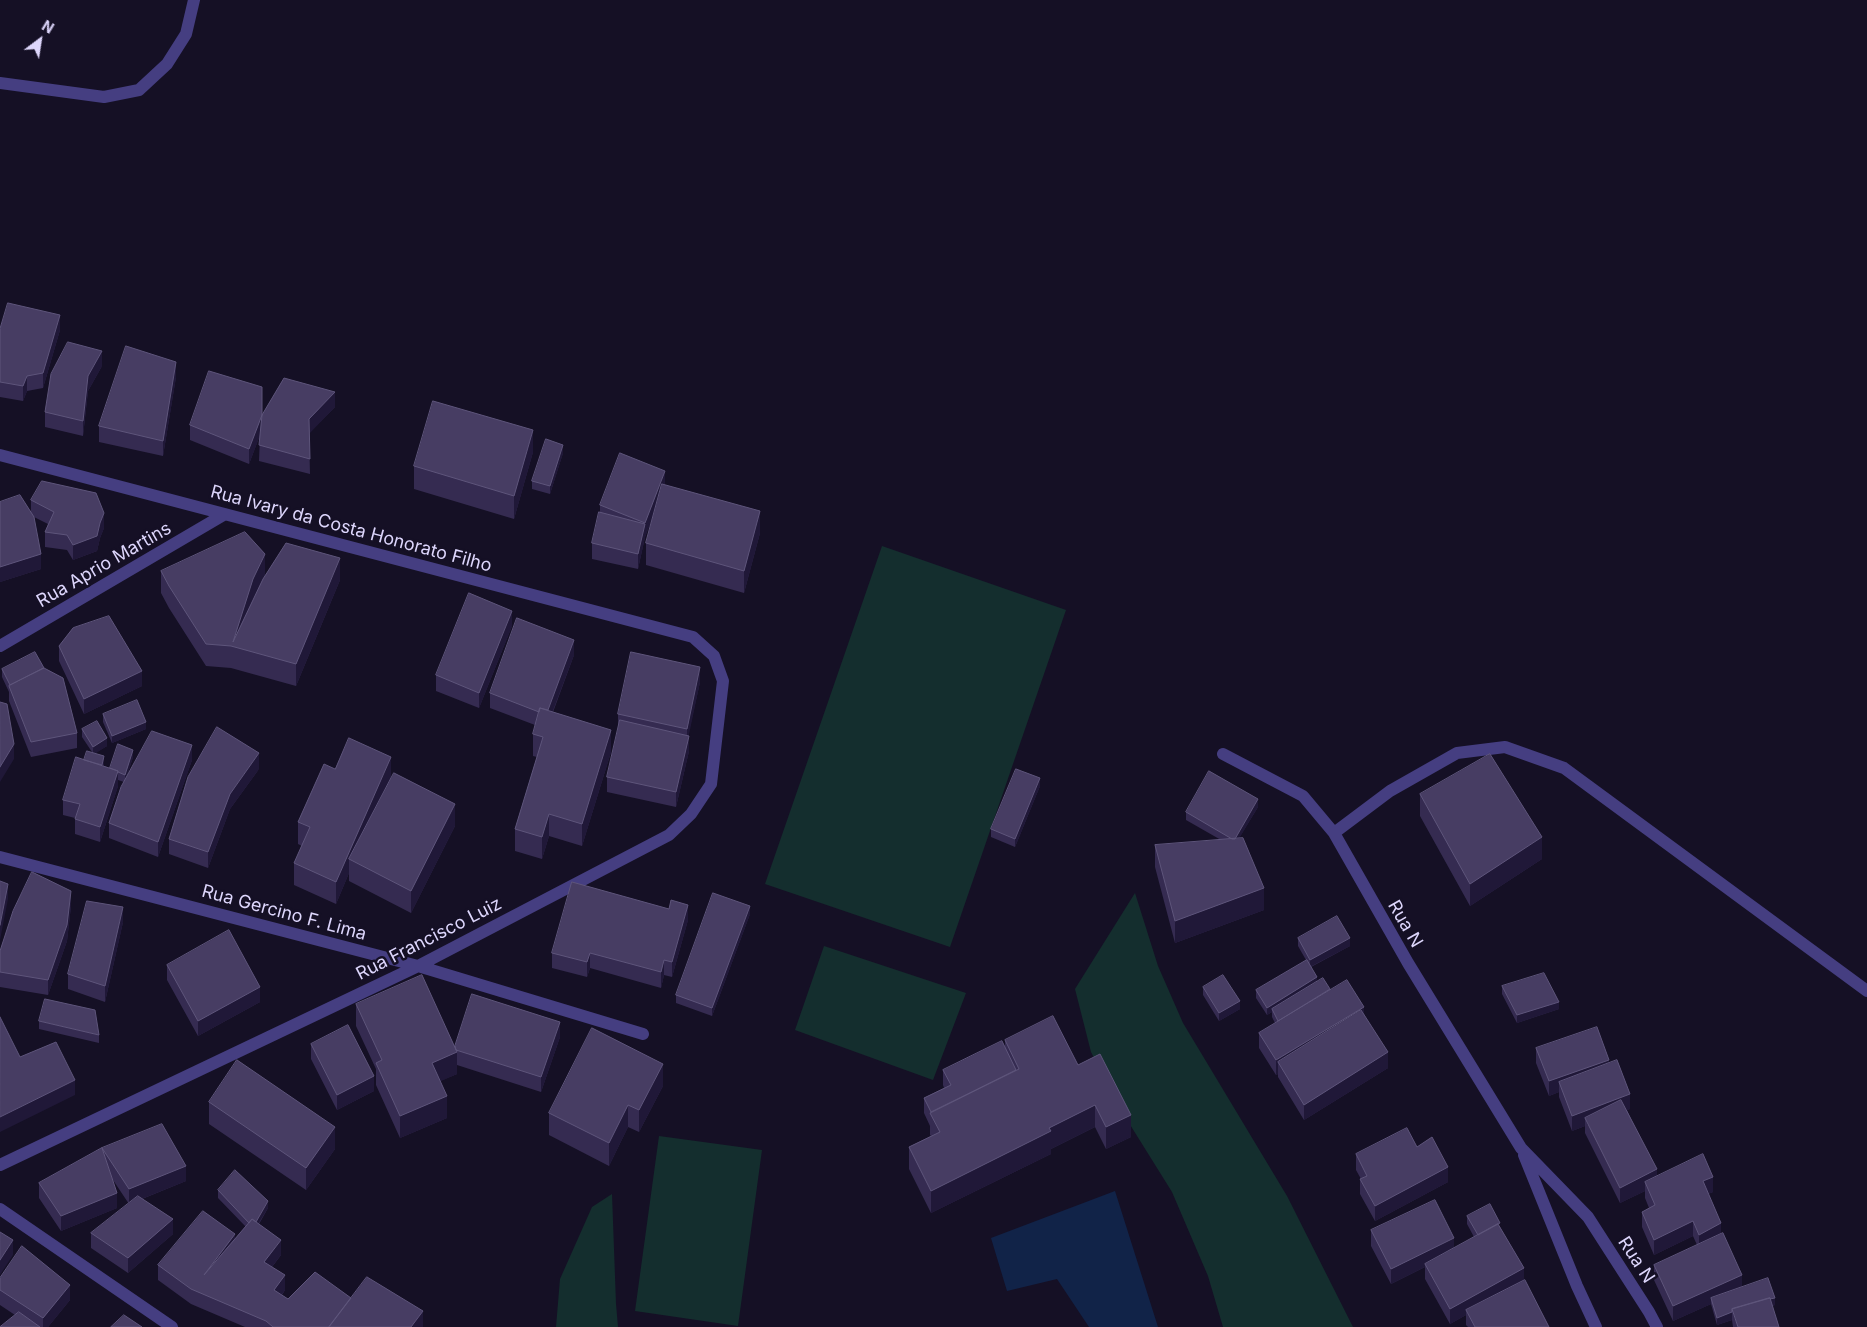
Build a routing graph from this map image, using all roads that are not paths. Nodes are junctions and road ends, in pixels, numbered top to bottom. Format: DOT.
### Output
graph roads {
  1 [pos="194,0"];
  2 [pos="0,83"];
  3 [pos="0,455"];
  4 [pos="225,514"];
  5 [pos="693,637"];
  6 [pos="0,646"];
  7 [pos="1223,754"];
  8 [pos="1334,833"];
  9 [pos="0,857"];
  10 [pos="418,966"];
  11 [pos="1867,991"];
  12 [pos="643,1034"];
  13 [pos="1522,1148"];
  14 [pos="0,1165"];
  15 [pos="0,1209"];
  16 [pos="172,1327"];
  17 [pos="1596,1327"];
  18 [pos="1657,1327"];
  1 -- 2 [label="street"];
  3 -- 4 [label="street, Rua Ivary da Costa Honorato Filho"];
  4 -- 5 [label="street, Rua Ivary da Costa Honorato Filho"];
  4 -- 6 [label="street, Rua Aprio Martins"];
  5 -- 10 [label="street, Rua Francisco Luiz"];
  7 -- 8 [label="street, Rua N"];
  8 -- 11 [label="street"];
  8 -- 13 [label="street, Rua N"];
  9 -- 10 [label="street, Rua Gercino F. Lima"];
  10 -- 12 [label="street, Rua Gercino F. Lima"];
  10 -- 14 [label="street, Rua Francisco Luiz"];
  13 -- 17 [label="street, Rua N"];
  13 -- 18 [label="street, Rua N"];
  15 -- 16 [label="street"];
}
